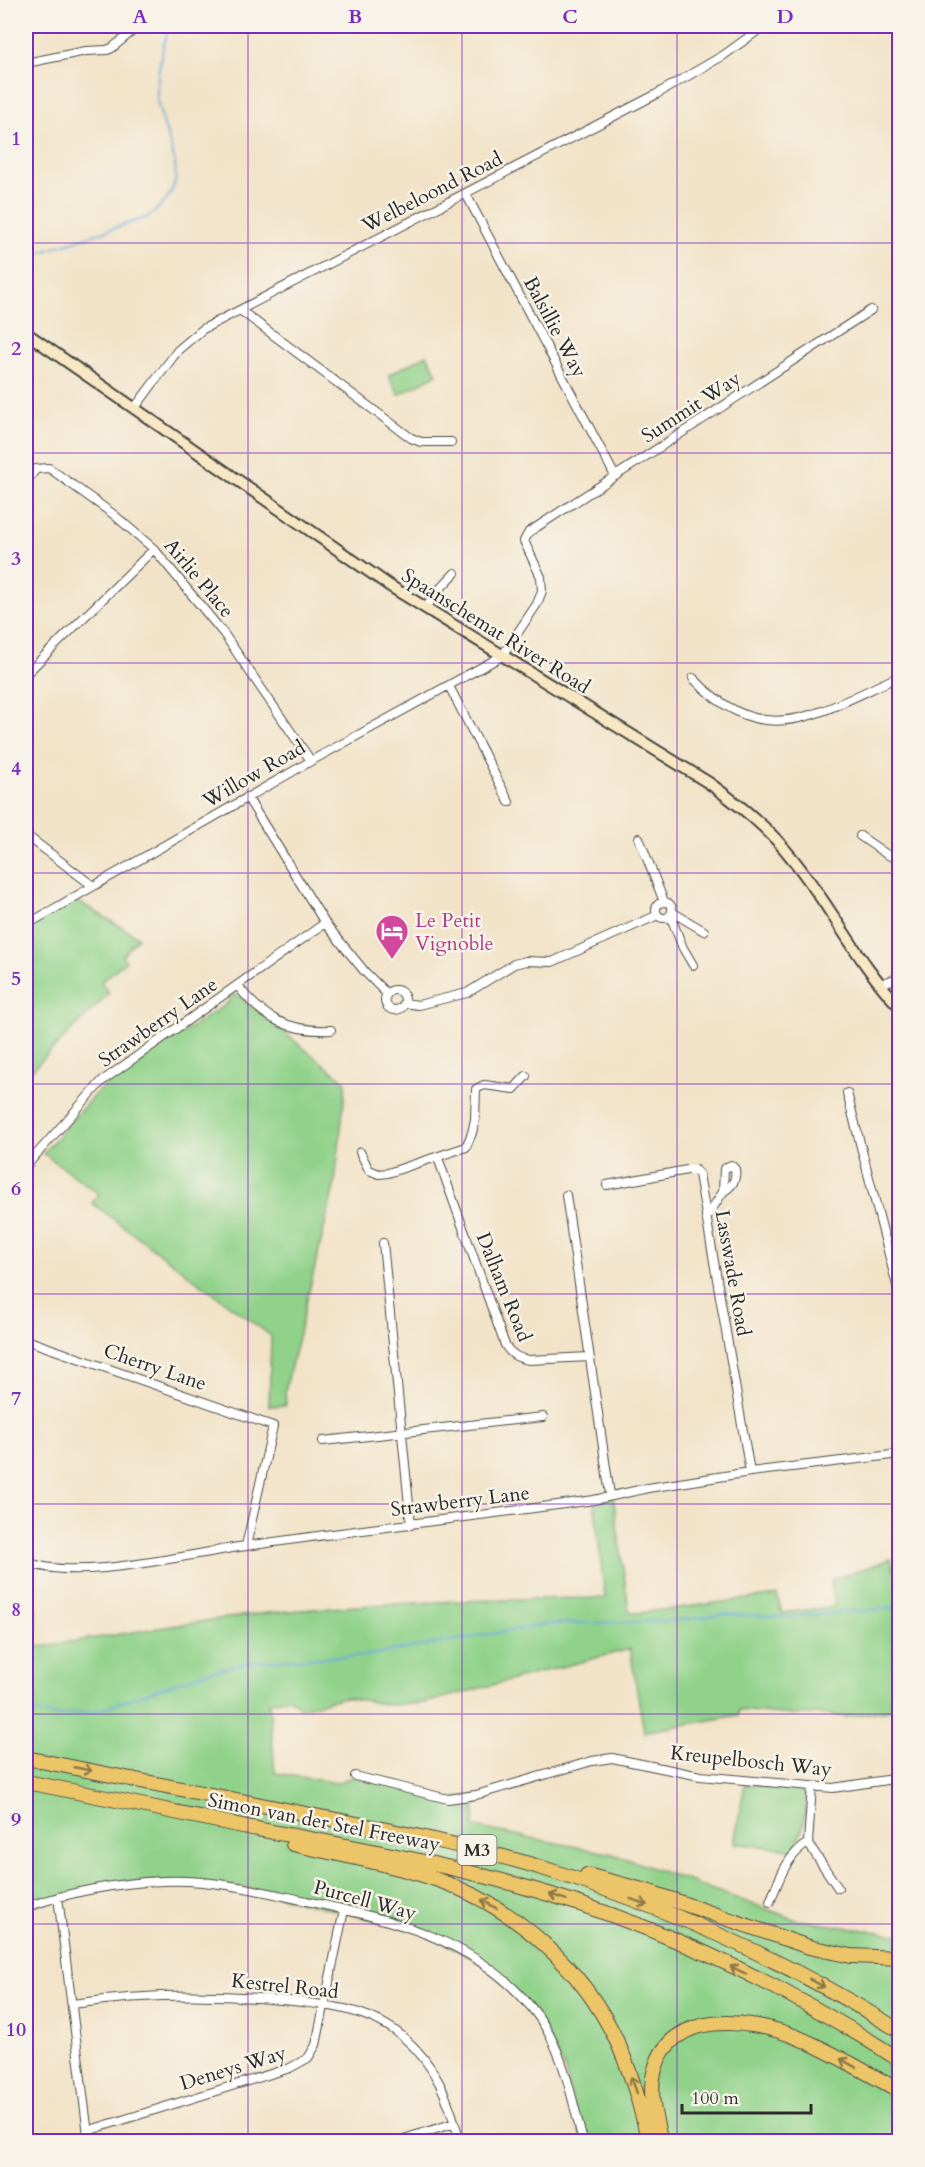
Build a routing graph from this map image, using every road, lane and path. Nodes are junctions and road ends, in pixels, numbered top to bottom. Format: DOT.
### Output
graph roads {
  1 [pos="764,26"];
  2 [pos="135,29"];
  3 [pos="26,63"];
  4 [pos="466,194"];
  5 [pos="240,310"];
  6 [pos="871,310"];
  7 [pos="26,333"];
  8 [pos="134,409"];
  9 [pos="451,442"];
  10 [pos="615,476"];
  11 [pos="26,482"];
  12 [pos="154,549"];
  13 [pos="455,573"];
  14 [pos="426,609"];
  15 [pos="502,656"];
  16 [pos="26,674"];
  17 [pos="900,676"];
  18 [pos="693,678"];
  19 [pos="449,686"];
  20 [pos="311,761"];
  21 [pos="248,797"];
  22 [pos="510,802"];
  23 [pos="26,835"];
  24 [pos="860,836"];
  25 [pos="639,838"];
  26 [pos="900,860"];
  27 [pos="93,886"];
  28 [pos="664,902"];
  29 [pos="671,914"];
  30 [pos="658,915"];
  31 [pos="324,923"];
  32 [pos="26,926"];
  33 [pos="704,931"];
  34 [pos="693,965"];
  35 [pos="900,977"];
  36 [pos="880,984"];
  37 [pos="238,986"];
  38 [pos="387,994"];
  39 [pos="407,1004"];
  40 [pos="900,1007"];
  41 [pos="331,1030"];
  42 [pos="526,1076"];
  43 [pos="847,1093"];
  44 [pos="360,1152"];
  45 [pos="438,1158"];
  46 [pos="26,1166"];
  47 [pos="607,1185"];
  48 [pos="723,1192"];
  49 [pos="566,1195"];
  50 [pos="706,1218"];
  51 [pos="383,1243"];
  52 [pos="900,1297"];
  53 [pos="26,1340"];
  54 [pos="589,1357"];
  55 [pos="543,1417"];
  56 [pos="402,1431"];
  57 [pos="323,1441"];
  58 [pos="900,1454"];
  59 [pos="750,1472"];
  60 [pos="610,1495"];
  61 [pos="411,1524"];
  62 [pos="246,1546"];
  63 [pos="26,1561"];
  64 [pos="26,1758"];
  65 [pos="355,1776"];
  66 [pos="900,1778"];
  67 [pos="26,1782"];
  68 [pos="812,1786"];
  69 [pos="179,1813"];
  70 [pos="808,1843"];
  71 [pos="518,1861"];
  72 [pos="838,1888"];
  73 [pos="58,1897"];
  74 [pos="770,1902"];
  75 [pos="26,1907"];
  76 [pos="344,1910"];
  77 [pos="900,1958"];
  78 [pos="72,2004"];
  79 [pos="323,2004"];
  80 [pos="900,2031"];
  81 [pos="900,2060"];
  82 [pos="900,2091"];
  83 [pos="455,2123"];
  84 [pos="87,2131"];
  85 [pos="89,2142"];
  86 [pos="394,2142"];
  87 [pos="460,2142"];
  88 [pos="583,2142"];
  89 [pos="649,2142"];
  90 [pos="661,2142"];
  1 -- 4 [label="street, Welbeloond Road"];
  2 -- 3 [label="street"];
  4 -- 5 [label="street, Welbeloond Road"];
  4 -- 10 [label="street, Balsillie Way"];
  5 -- 8 [label="street, Welbeloond Road"];
  5 -- 9 [label="street"];
  6 -- 10 [label="street, Summit Way"];
  7 -- 8 [label="main road, Spaanschemat River Road"];
  8 -- 14 [label="main road, Spaanschemat River Road"];
  10 -- 15 [label="street, Summit Way"];
  11 -- 12 [label="street, Airlie Place"];
  12 -- 16 [label="street"];
  12 -- 20 [label="street, Airlie Place"];
  13 -- 14 [label="street"];
  14 -- 15 [label="main road, Spaanschemat River Road"];
  15 -- 19 [label="street, Willow Road"];
  15 -- 36 [label="main road, Spaanschemat River Road"];
  17 -- 18 [label="street"];
  19 -- 20 [label="street, Willow Road"];
  19 -- 22 [label="street"];
  20 -- 21 [label="street, Willow Road"];
  21 -- 27 [label="street, Willow Road"];
  21 -- 31 [label="street"];
  23 -- 27 [label="street"];
  24 -- 26 [label="street"];
  25 -- 28 [label="street"];
  27 -- 32 [label="street, Willow Road"];
  28 -- 29 [label="street"];
  28 -- 30 [label="street"];
  29 -- 30 [label="street"];
  29 -- 33 [label="street"];
  29 -- 34 [label="street"];
  30 -- 39 [label="street"];
  31 -- 37 [label="street, Strawberry Lane"];
  31 -- 38 [label="street"];
  35 -- 36 [label="street"];
  36 -- 40 [label="main road, Spaanschemat River Road"];
  37 -- 41 [label="street"];
  37 -- 46 [label="street, Strawberry Lane"];
  38 -- 39 [label="street"];
  38 -- 39 [label="street"];
  42 -- 45 [label="street"];
  43 -- 52 [label="street"];
  44 -- 45 [label="street"];
  45 -- 54 [label="street, Dalham Road"];
  47 -- 50 [label="street, Lasswade Road"];
  48 -- 50 [label="street"];
  49 -- 54 [label="street"];
  50 -- 59 [label="street, Lasswade Road"];
  51 -- 56 [label="street"];
  53 -- 62 [label="street, Cherry Lane"];
  54 -- 60 [label="street"];
  55 -- 56 [label="street"];
  56 -- 57 [label="street"];
  56 -- 61 [label="street"];
  58 -- 59 [label="street, Strawberry Lane"];
  59 -- 60 [label="street, Strawberry Lane"];
  60 -- 61 [label="street, Strawberry Lane"];
  61 -- 62 [label="street, Strawberry Lane"];
  62 -- 63 [label="street, Strawberry Lane"];
  64 -- 71 [label="highway, Simon van der Stel Freeway / M3, one-way"];
  65 -- 68 [label="street, Kreupelbosch Way"];
  66 -- 68 [label="street, Kreupelbosch Way"];
  67 -- 69 [label="highway, Simon van der Stel Freeway / M3"];
  68 -- 70 [label="street"];
  81 -- 69 [label="highway, Simon van der Stel Freeway / M3, one-way"];
  89 -- 69 [label="highway, one-way"];
  70 -- 72 [label="street"];
  70 -- 74 [label="street"];
  71 -- 77 [label="highway"];
  71 -- 80 [label="highway, Simon van der Stel Freeway / M3, one-way"];
  73 -- 75 [label="street, Purcell Way"];
  73 -- 76 [label="street, Purcell Way"];
  73 -- 78 [label="street"];
  76 -- 79 [label="street, Deneys Way"];
  76 -- 88 [label="street, Purcell Way"];
  78 -- 79 [label="street, Kestrel Road"];
  78 -- 84 [label="street"];
  79 -- 83 [label="street, Kestrel Road"];
  79 -- 84 [label="street, Deneys Way"];
  82 -- 90 [label="highway, one-way"];
  83 -- 86 [label="street"];
  83 -- 87 [label="street, Kestrel Road"];
  84 -- 85 [label="street"];
}
